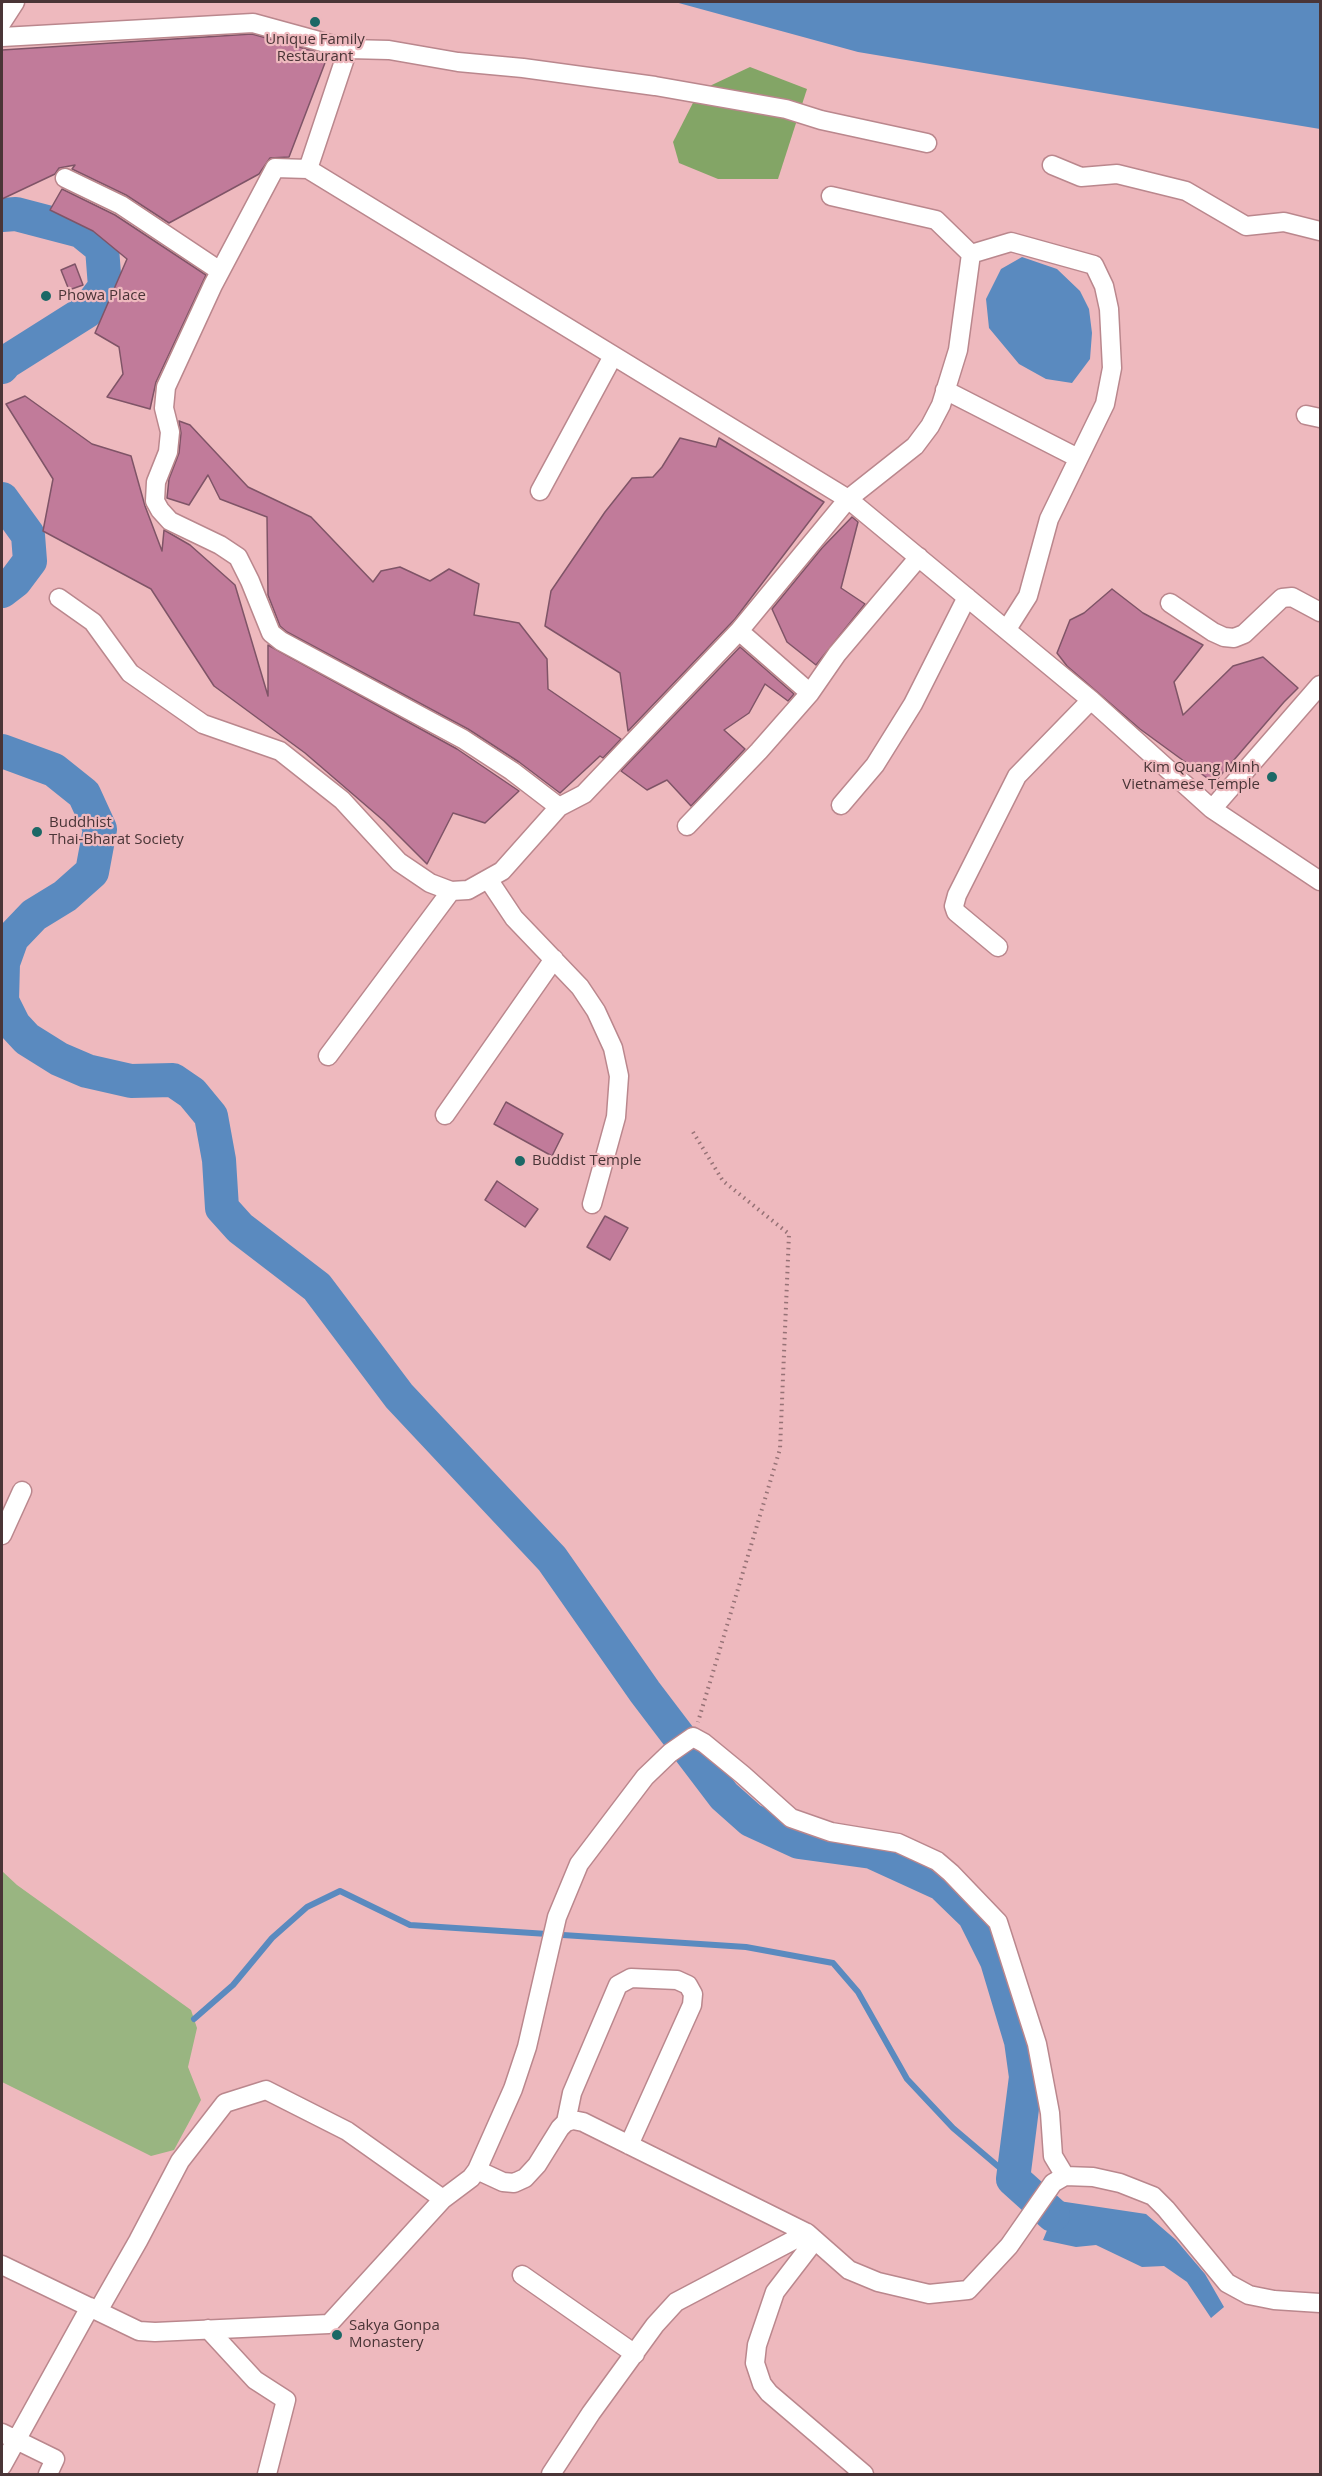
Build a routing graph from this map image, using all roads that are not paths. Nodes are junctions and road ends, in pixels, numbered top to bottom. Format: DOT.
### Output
graph roads {
  1 [pos="15,2"];
  2 [pos="2,22"];
  3 [pos="2,37"];
  4 [pos="348,49"];
  5 [pos="927,143"];
  6 [pos="1052,165"];
  7 [pos="308,169"];
  8 [pos="65,178"];
  9 [pos="831,196"];
  10 [pos="1320,231"];
  11 [pos="971,254"];
  12 [pos="220,271"];
  13 [pos="613,356"];
  14 [pos="945,390"];
  15 [pos="1078,458"];
  16 [pos="540,491"];
  17 [pos="848,500"];
  18 [pos="919,557"];
  19 [pos="967,597"];
  20 [pos="59,598"];
  21 [pos="1170,603"];
  22 [pos="1320,612"];
  23 [pos="1006,629"];
  24 [pos="739,631"];
  25 [pos="1320,685"];
  26 [pos="810,693"];
  27 [pos="1091,700"];
  28 [pos="842,805"];
  29 [pos="559,807"];
  30 [pos="1212,809"];
  31 [pos="687,826"];
  32 [pos="488,879"];
  33 [pos="1320,881"];
  34 [pos="451,891"];
  35 [pos="998,947"];
  36 [pos="554,959"];
  37 [pos="328,1056"];
  38 [pos="445,1115"];
  39 [pos="592,1204"];
  40 [pos="22,1491"];
  41 [pos="2,1535"];
  42 [pos="566,2122"];
  43 [pos="629,2145"];
  44 [pos="477,2170"];
  45 [pos="1065,2176"];
  46 [pos="443,2199"];
  47 [pos="811,2236"];
  48 [pos="2,2265"];
  49 [pos="522,2276"];
  50 [pos="1320,2303"];
  51 [pos="94,2309"];
  52 [pos="208,2329"];
  53 [pos="635,2354"];
  54 [pos="9,2437"];
  55 [pos="2,2466"];
  56 [pos="48,2475"];
  57 [pos="267,2475"];
  58 [pos="551,2475"];
  59 [pos="864,2475"];
  1 -- 2 [label="street"];
  3 -- 4 [label="street"];
  4 -- 5 [label="street"];
  4 -- 7 [label="street"];
  6 -- 10 [label="street"];
  7 -- 12 [label="street"];
  7 -- 13 [label="street"];
  8 -- 12 [label="street"];
  9 -- 11 [label="street"];
  11 -- 14 [label="street"];
  11 -- 15 [label="street"];
  12 -- 29 [label="street"];
  13 -- 16 [label="street"];
  13 -- 17 [label="street"];
  14 -- 15 [label="street"];
  14 -- 17 [label="street"];
  15 -- 23 [label="street"];
  17 -- 18 [label="street"];
  17 -- 24 [label="street"];
  18 -- 19 [label="street"];
  18 -- 26 [label="street"];
  19 -- 23 [label="street"];
  19 -- 28 [label="street"];
  20 -- 34 [label="street"];
  21 -- 22 [label="street"];
  23 -- 27 [label="street"];
  24 -- 26 [label="street"];
  24 -- 29 [label="street"];
  25 -- 30 [label="street"];
  26 -- 31 [label="street"];
  27 -- 30 [label="street"];
  27 -- 35 [label="street"];
  29 -- 32 [label="street"];
  30 -- 33 [label="street"];
  32 -- 34 [label="street"];
  32 -- 36 [label="street"];
  34 -- 37 [label="street"];
  36 -- 38 [label="street"];
  36 -- 39 [label="street"];
  40 -- 41 [label="street"];
  42 -- 43 [label="street"];
  42 -- 43 [label="street"];
  42 -- 44 [label="street"];
  43 -- 47 [label="street"];
  44 -- 45 [label="street"];
  44 -- 46 [label="street"];
  45 -- 47 [label="street"];
  45 -- 50 [label="street"];
  46 -- 51 [label="street"];
  46 -- 52 [label="street"];
  47 -- 53 [label="street"];
  47 -- 59 [label="street"];
  48 -- 51 [label="street"];
  49 -- 53 [label="street"];
  51 -- 52 [label="street"];
  51 -- 54 [label="street"];
  52 -- 57 [label="street"];
  53 -- 58 [label="street"];
  54 -- 55 [label="street"];
  54 -- 56 [label="street"];
}
